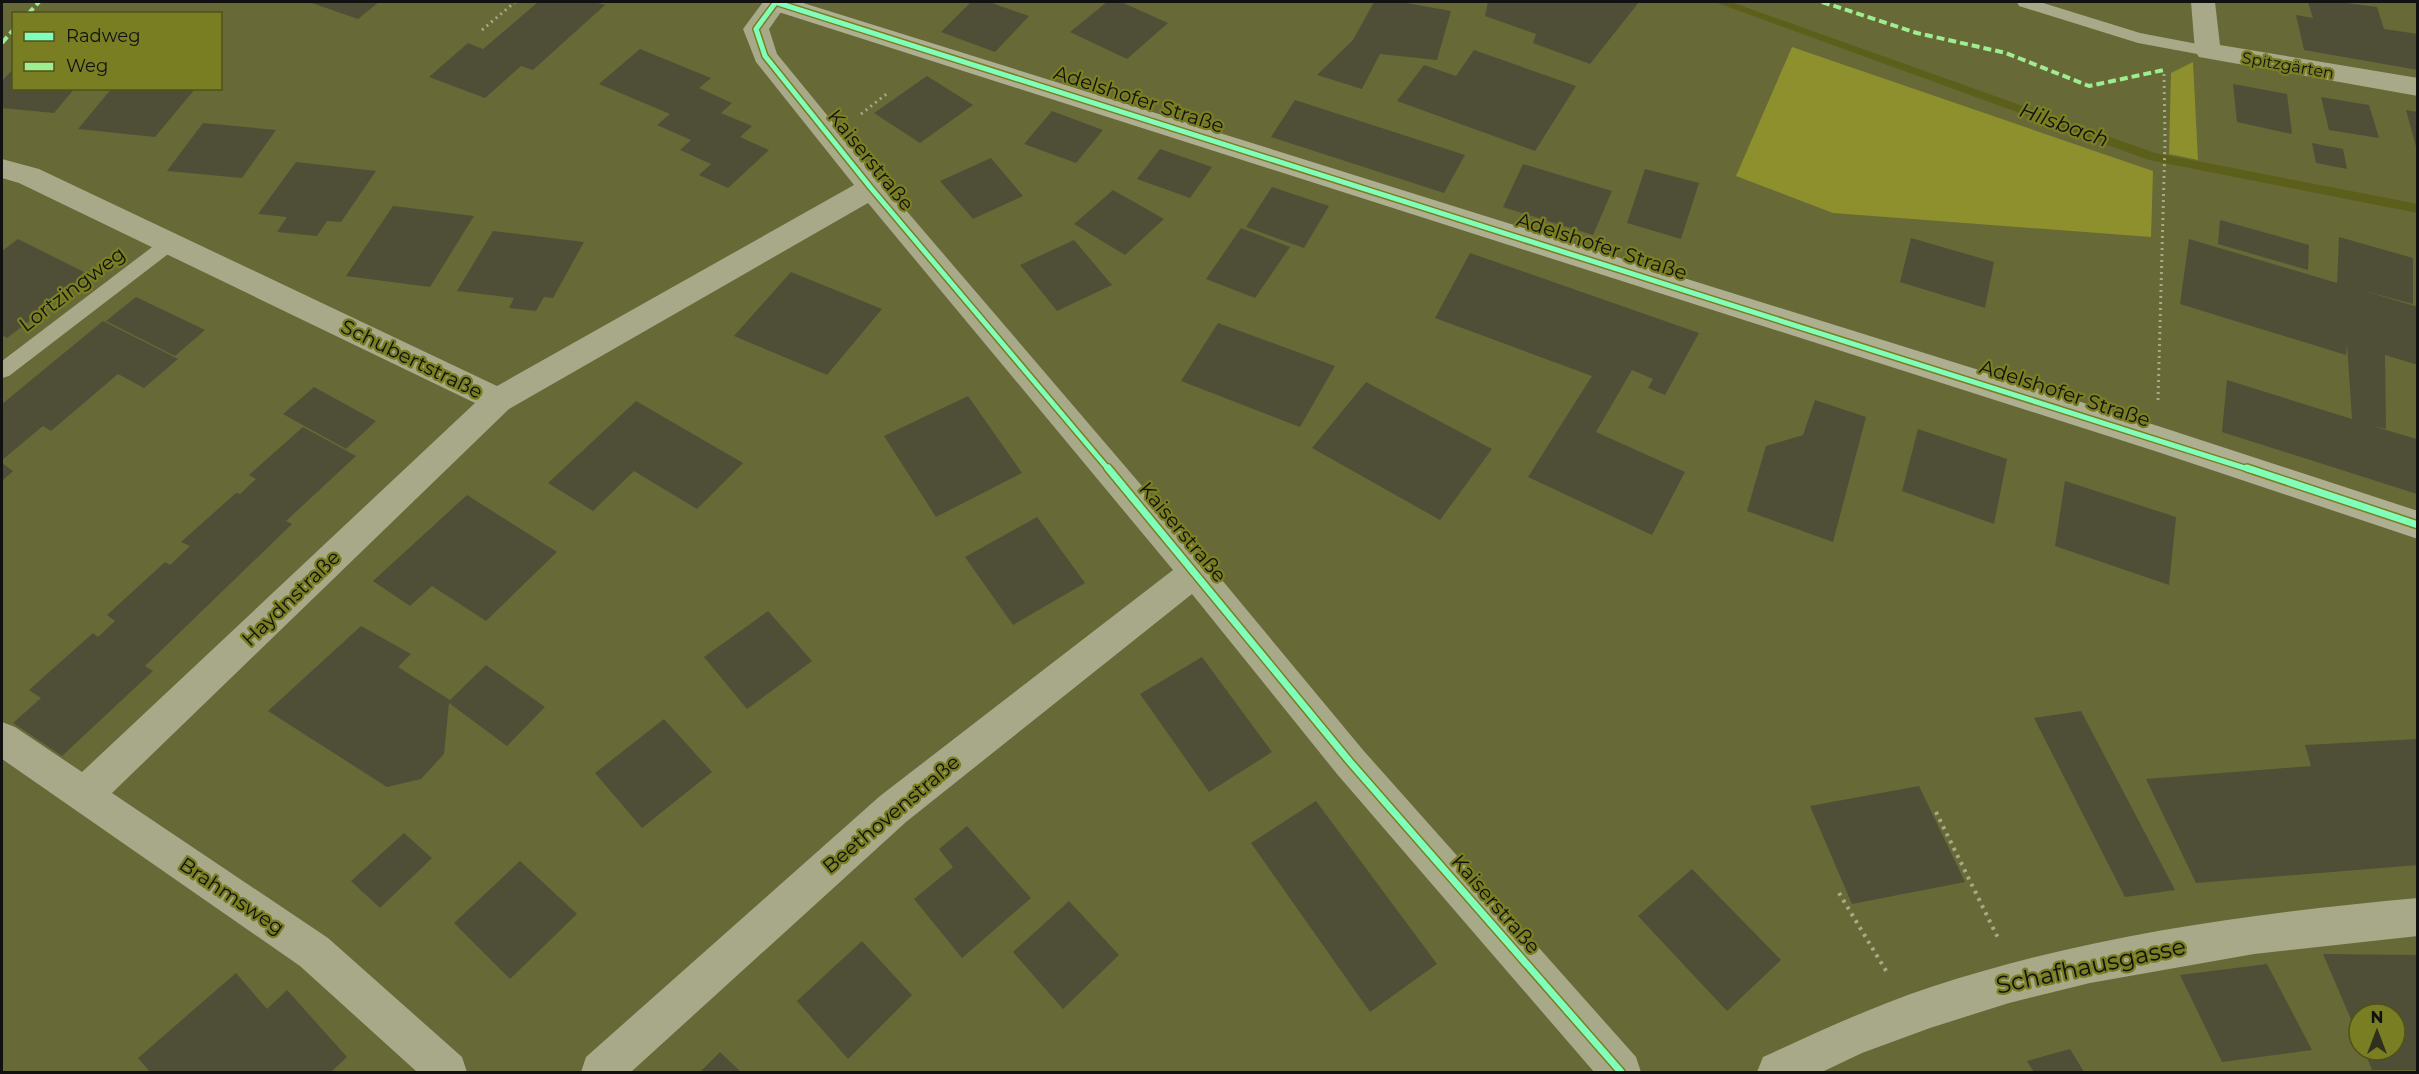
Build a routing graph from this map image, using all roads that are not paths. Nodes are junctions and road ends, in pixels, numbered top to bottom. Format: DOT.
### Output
graph roads {
  1 [pos="776,2"];
  2 [pos="2025,2"];
  3 [pos="2203,2"];
  4 [pos="2208,51"];
  5 [pos="2418,87"];
  6 [pos="2,168"];
  7 [pos="871,188"];
  8 [pos="170,243"];
  9 [pos="2,371"];
  10 [pos="498,400"];
  11 [pos="2418,525"];
  12 [pos="1195,572"];
  13 [pos="2,739"];
  14 [pos="83,796"];
  15 [pos="2418,917"];
  16 [pos="447,1072"];
  17 [pos="601,1072"];
  18 [pos="1621,1072"];
  19 [pos="1778,1072"];
  1 -- 7 [label="street, Kaiserstraße"];
  1 -- 11 [label="street, Adelshofer Straße"];
  2 -- 4 [label="lane"];
  3 -- 4 [label="street"];
  4 -- 5 [label="street, Spitzgärten"];
  6 -- 8 [label="street, Schubertstraße"];
  7 -- 10 [label="street, Schubertstraße"];
  7 -- 12 [label="street, Kaiserstraße"];
  8 -- 9 [label="lane, Lortzingweg"];
  8 -- 10 [label="street, Schubertstraße"];
  10 -- 14 [label="street, Haydnstraße"];
  12 -- 17 [label="street, Beethovenstraße"];
  12 -- 18 [label="street, Kaiserstraße"];
  13 -- 14 [label="street, Brahmsweg"];
  14 -- 16 [label="street, Brahmsweg"];
  15 -- 19 [label="street, Schafhausgasse"];
}
